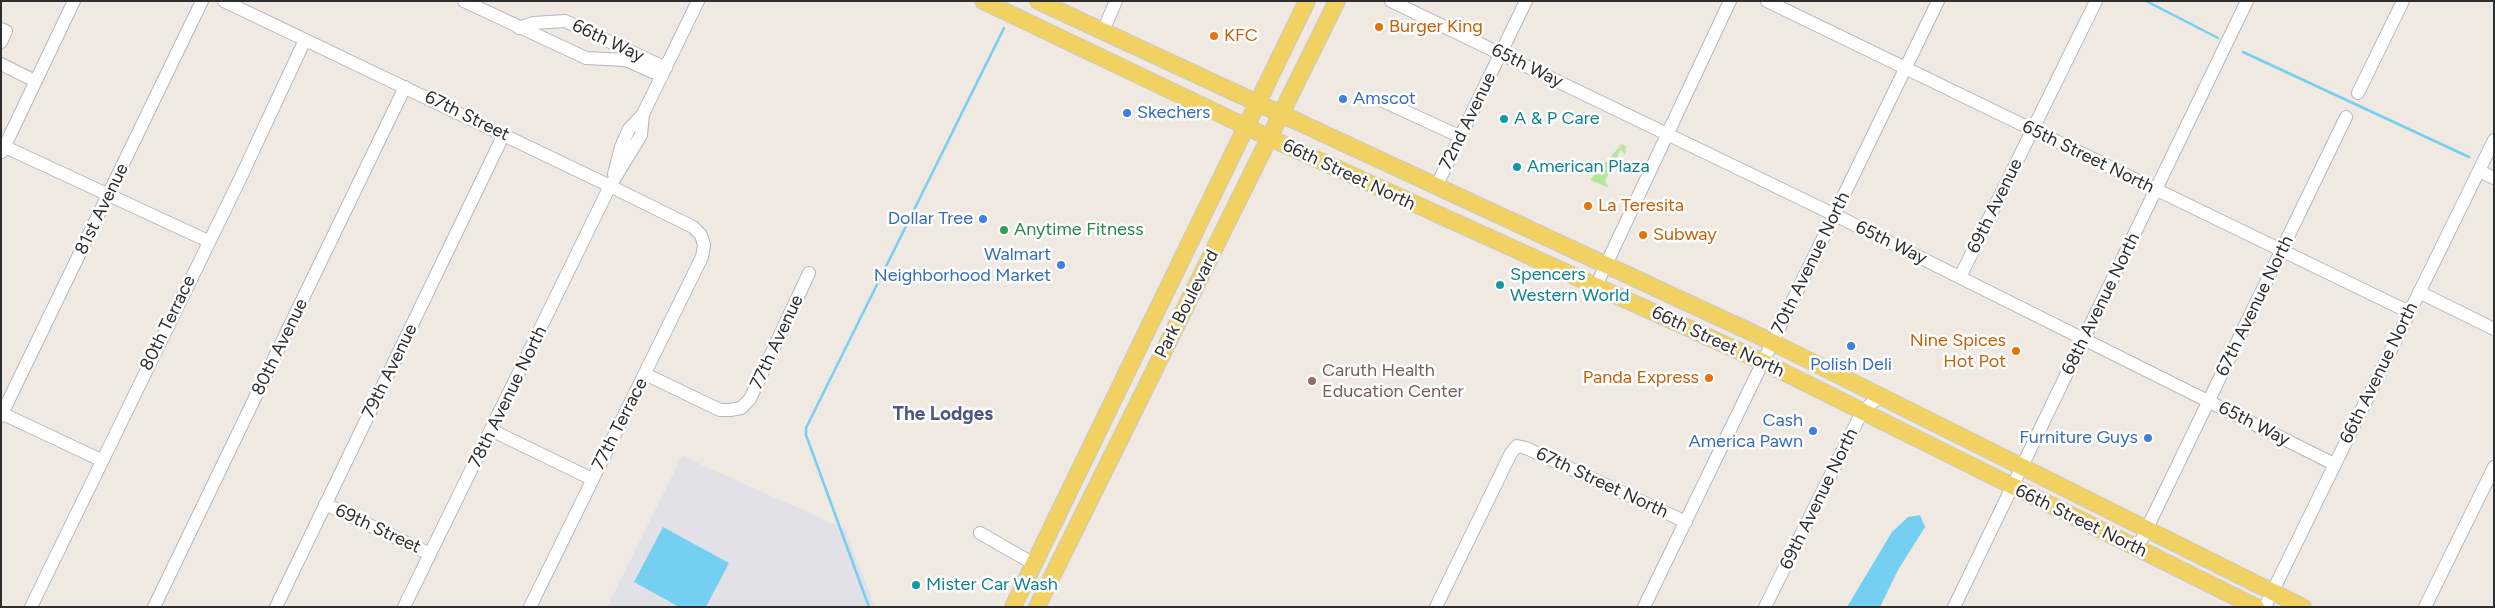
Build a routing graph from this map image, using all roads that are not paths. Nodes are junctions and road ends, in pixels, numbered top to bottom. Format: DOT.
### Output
graph roads {
  1 [pos="74,1"];
  2 [pos="202,1"];
  3 [pos="224,1"];
  4 [pos="464,1"];
  5 [pos="698,1"];
  6 [pos="983,1"];
  7 [pos="1038,1"];
  8 [pos="1116,1"];
  9 [pos="1307,1"];
  10 [pos="1337,1"];
  11 [pos="1391,1"];
  12 [pos="1526,1"];
  13 [pos="1730,1"];
  14 [pos="1767,1"];
  15 [pos="1938,1"];
  16 [pos="2096,1"];
  17 [pos="2248,1"];
  18 [pos="2403,1"];
  19 [pos="519,28"];
  20 [pos="1103,31"];
  21 [pos="304,40"];
  22 [pos="1501,54"];
  23 [pos="1,64"];
  24 [pos="1906,68"];
  25 [pos="664,72"];
  26 [pos="35,81"];
  27 [pos="405,87"];
  28 [pos="2358,93"];
  29 [pos="1383,101"];
  30 [pos="1257,104"];
  31 [pos="1281,115"];
  32 [pos="2346,117"];
  33 [pos="1245,127"];
  34 [pos="2032,130"];
  35 [pos="504,134"];
  36 [pos="1667,135"];
  37 [pos="1461,137"];
  38 [pos="1270,138"];
  39 [pos="2494,140"];
  40 [pos="2,149"];
  41 [pos="2479,170"];
  42 [pos="2494,178"];
  43 [pos="610,186"];
  44 [pos="1436,187"];
  45 [pos="2157,190"];
  46 [pos="109,196"];
  47 [pos="1834,215"];
  48 [pos="703,240"];
  49 [pos="208,241"];
  50 [pos="2282,251"];
  51 [pos="1606,266"];
  52 [pos="809,273"];
  53 [pos="1960,277"];
  54 [pos="1596,286"];
  55 [pos="2419,292"];
  56 [pos="2409,312"];
  57 [pos="2494,329"];
  58 [pos="2084,339"];
  59 [pos="1772,342"];
  60 [pos="1138,349"];
  61 [pos="1763,362"];
  62 [pos="645,374"];
  63 [pos="1880,396"];
  64 [pos="2209,401"];
  65 [pos="1862,412"];
  66 [pos="2,414"];
  67 [pos="1128,423"];
  68 [pos="491,430"];
  69 [pos="101,460"];
  70 [pos="2334,464"];
  71 [pos="2494,466"];
  72 [pos="2021,468"];
  73 [pos="592,478"];
  74 [pos="2012,488"];
  75 [pos="326,504"];
  76 [pos="1686,522"];
  77 [pos="2147,530"];
  78 [pos="980,533"];
  79 [pos="2137,549"];
  80 [pos="430,554"];
  81 [pos="1034,564"];
  82 [pos="2272,591"];
  83 [pos="30,607"];
  84 [pos="154,607"];
  85 [pos="276,607"];
  86 [pos="404,607"];
  87 [pos="530,607"];
  88 [pos="1013,607"];
  89 [pos="1037,607"];
  90 [pos="1436,607"];
  91 [pos="1644,607"];
  92 [pos="1766,607"];
  93 [pos="1954,607"];
  94 [pos="2256,607"];
  95 [pos="2265,607"];
  96 [pos="2303,607"];
  97 [pos="2425,607"];
  1 -- 26 [label="street"];
  2 -- 46 [label="street, 81st Avenue"];
  3 -- 21 [label="street, 67th Street"];
  4 -- 19 [label="street, 66th Way"];
  5 -- 25 [label="street, 78th Avenue North"];
  6 -- 33 [label="main road, 66th Street North"];
  7 -- 20 [label="main road, 66th Street North"];
  8 -- 20 [label="street"];
  9 -- 30 [label="main road, Park Boulevard"];
  10 -- 31 [label="main road, Park Boulevard"];
  11 -- 22 [label="street, 65th Way"];
  12 -- 22 [label="street, 72nd Avenue"];
  13 -- 36 [label="street"];
  14 -- 24 [label="street, 65th Street North"];
  15 -- 24 [label="street, 70th Avenue North"];
  16 -- 34 [label="street, 69th Avenue"];
  17 -- 45 [label="street, 68th Avenue North"];
  18 -- 28 [label="street"];
  19 -- 25 [label="street, 66th Way"];
  19 -- 25 [label="street, 66th Way"];
  20 -- 30 [label="main road, 66th Street North"];
  21 -- 27 [label="street, 67th Street"];
  21 -- 49 [label="street, 80th Terrace"];
  22 -- 36 [label="street, 65th Way"];
  22 -- 37 [label="street, 72nd Avenue"];
  23 -- 26 [label="street"];
  24 -- 34 [label="street, 65th Street North"];
  24 -- 47 [label="street, 70th Avenue North"];
  25 -- 43 [label="street, 78th Avenue North"];
  26 -- 40 [label="street"];
  27 -- 35 [label="street, 67th Street"];
  27 -- 84 [label="street, 80th Avenue"];
  29 -- 37 [label="street"];
  30 -- 31 [label="main road, 66th Street North"];
  30 -- 33 [label="main road, Park Boulevard"];
  31 -- 38 [label="main road, Park Boulevard"];
  31 -- 44 [label="main road, 66th Street North"];
  32 -- 50 [label="street, 67th Avenue North"];
  33 -- 38 [label="main road, 66th Street North"];
  33 -- 60 [label="main road, Park Boulevard"];
  34 -- 45 [label="street, 65th Street North"];
  34 -- 53 [label="street, 69th Avenue"];
  35 -- 43 [label="street, 67th Street"];
  35 -- 75 [label="street, 79th Avenue"];
  36 -- 47 [label="street, 65th Way"];
  36 -- 51 [label="street"];
  37 -- 44 [label="street, 72nd Avenue"];
  38 -- 54 [label="main road, 66th Street North"];
  38 -- 67 [label="main road, Park Boulevard"];
  39 -- 41 [label="street, 66th Avenue North"];
  40 -- 46 [label="street"];
  41 -- 42 [label="street"];
  41 -- 55 [label="street, 66th Avenue North"];
  43 -- 48 [label="street, 67th Street"];
  43 -- 68 [label="street, 78th Avenue North"];
  44 -- 51 [label="main road, 66th Street North"];
  45 -- 50 [label="street, 65th Street North"];
  45 -- 58 [label="street, 68th Avenue North"];
  46 -- 49 [label="street"];
  46 -- 66 [label="street, 81st Avenue"];
  47 -- 53 [label="street, 65th Way"];
  47 -- 59 [label="street, 70th Avenue North"];
  48 -- 62 [label="street, 77th Terrace"];
  49 -- 69 [label="street, 80th Terrace"];
  50 -- 56 [label="street, 65th Street North"];
  50 -- 64 [label="street, 67th Avenue North"];
  51 -- 54 [label="street"];
  51 -- 59 [label="main road, 66th Street North"];
  52 -- 62 [label="street, 77th Avenue"];
  53 -- 58 [label="street, 65th Way"];
  54 -- 61 [label="main road, 66th Street North"];
  55 -- 56 [label="street, 66th Avenue North"];
  55 -- 57 [label="street"];
  56 -- 70 [label="street, 66th Avenue North"];
  58 -- 64 [label="street, 65th Way"];
  58 -- 72 [label="street, 68th Avenue North"];
  59 -- 61 [label="street, 70th Avenue North"];
  59 -- 63 [label="main road, 66th Street North"];
  60 -- 67 [label="main road"];
  60 -- 81 [label="main road, Park Boulevard"];
  61 -- 65 [label="main road, 66th Street North"];
  61 -- 76 [label="street, 70th Avenue North"];
  62 -- 73 [label="street, 77th Terrace"];
  63 -- 65 [label="street, 69th Avenue North"];
  63 -- 72 [label="main road, 66th Street North"];
  64 -- 70 [label="street, 65th Way"];
  64 -- 77 [label="street, 67th Avenue North"];
  65 -- 74 [label="main road, 66th Street North"];
  65 -- 92 [label="street, 69th Avenue North"];
  66 -- 69 [label="street"];
  67 -- 89 [label="main road, Park Boulevard"];
  68 -- 73 [label="street"];
  68 -- 80 [label="street, 78th Avenue North"];
  69 -- 83 [label="street, 80th Terrace"];
  70 -- 82 [label="street, 66th Avenue North"];
  71 -- 97 [label="street"];
  72 -- 74 [label="street, 68th Avenue North"];
  72 -- 77 [label="main road, 66th Street North"];
  73 -- 87 [label="street, 77th Terrace"];
  74 -- 79 [label="main road, 66th Street North"];
  74 -- 93 [label="street, 68th Avenue North"];
  75 -- 80 [label="street, 69th Street"];
  75 -- 85 [label="street, 79th Avenue"];
  76 -- 90 [label="street, 67th Street North"];
  76 -- 91 [label="street, 70th Avenue North"];
  77 -- 79 [label="street, 67th Avenue North"];
  77 -- 82 [label="main road, 66th Street North"];
  78 -- 81 [label="street"];
  79 -- 94 [label="main road, 66th Street North"];
  80 -- 86 [label="street, 78th Avenue North"];
  81 -- 88 [label="main road, Park Boulevard"];
  82 -- 95 [label="street, 66th Avenue North"];
  82 -- 96 [label="main road, 66th Street North"];
}
